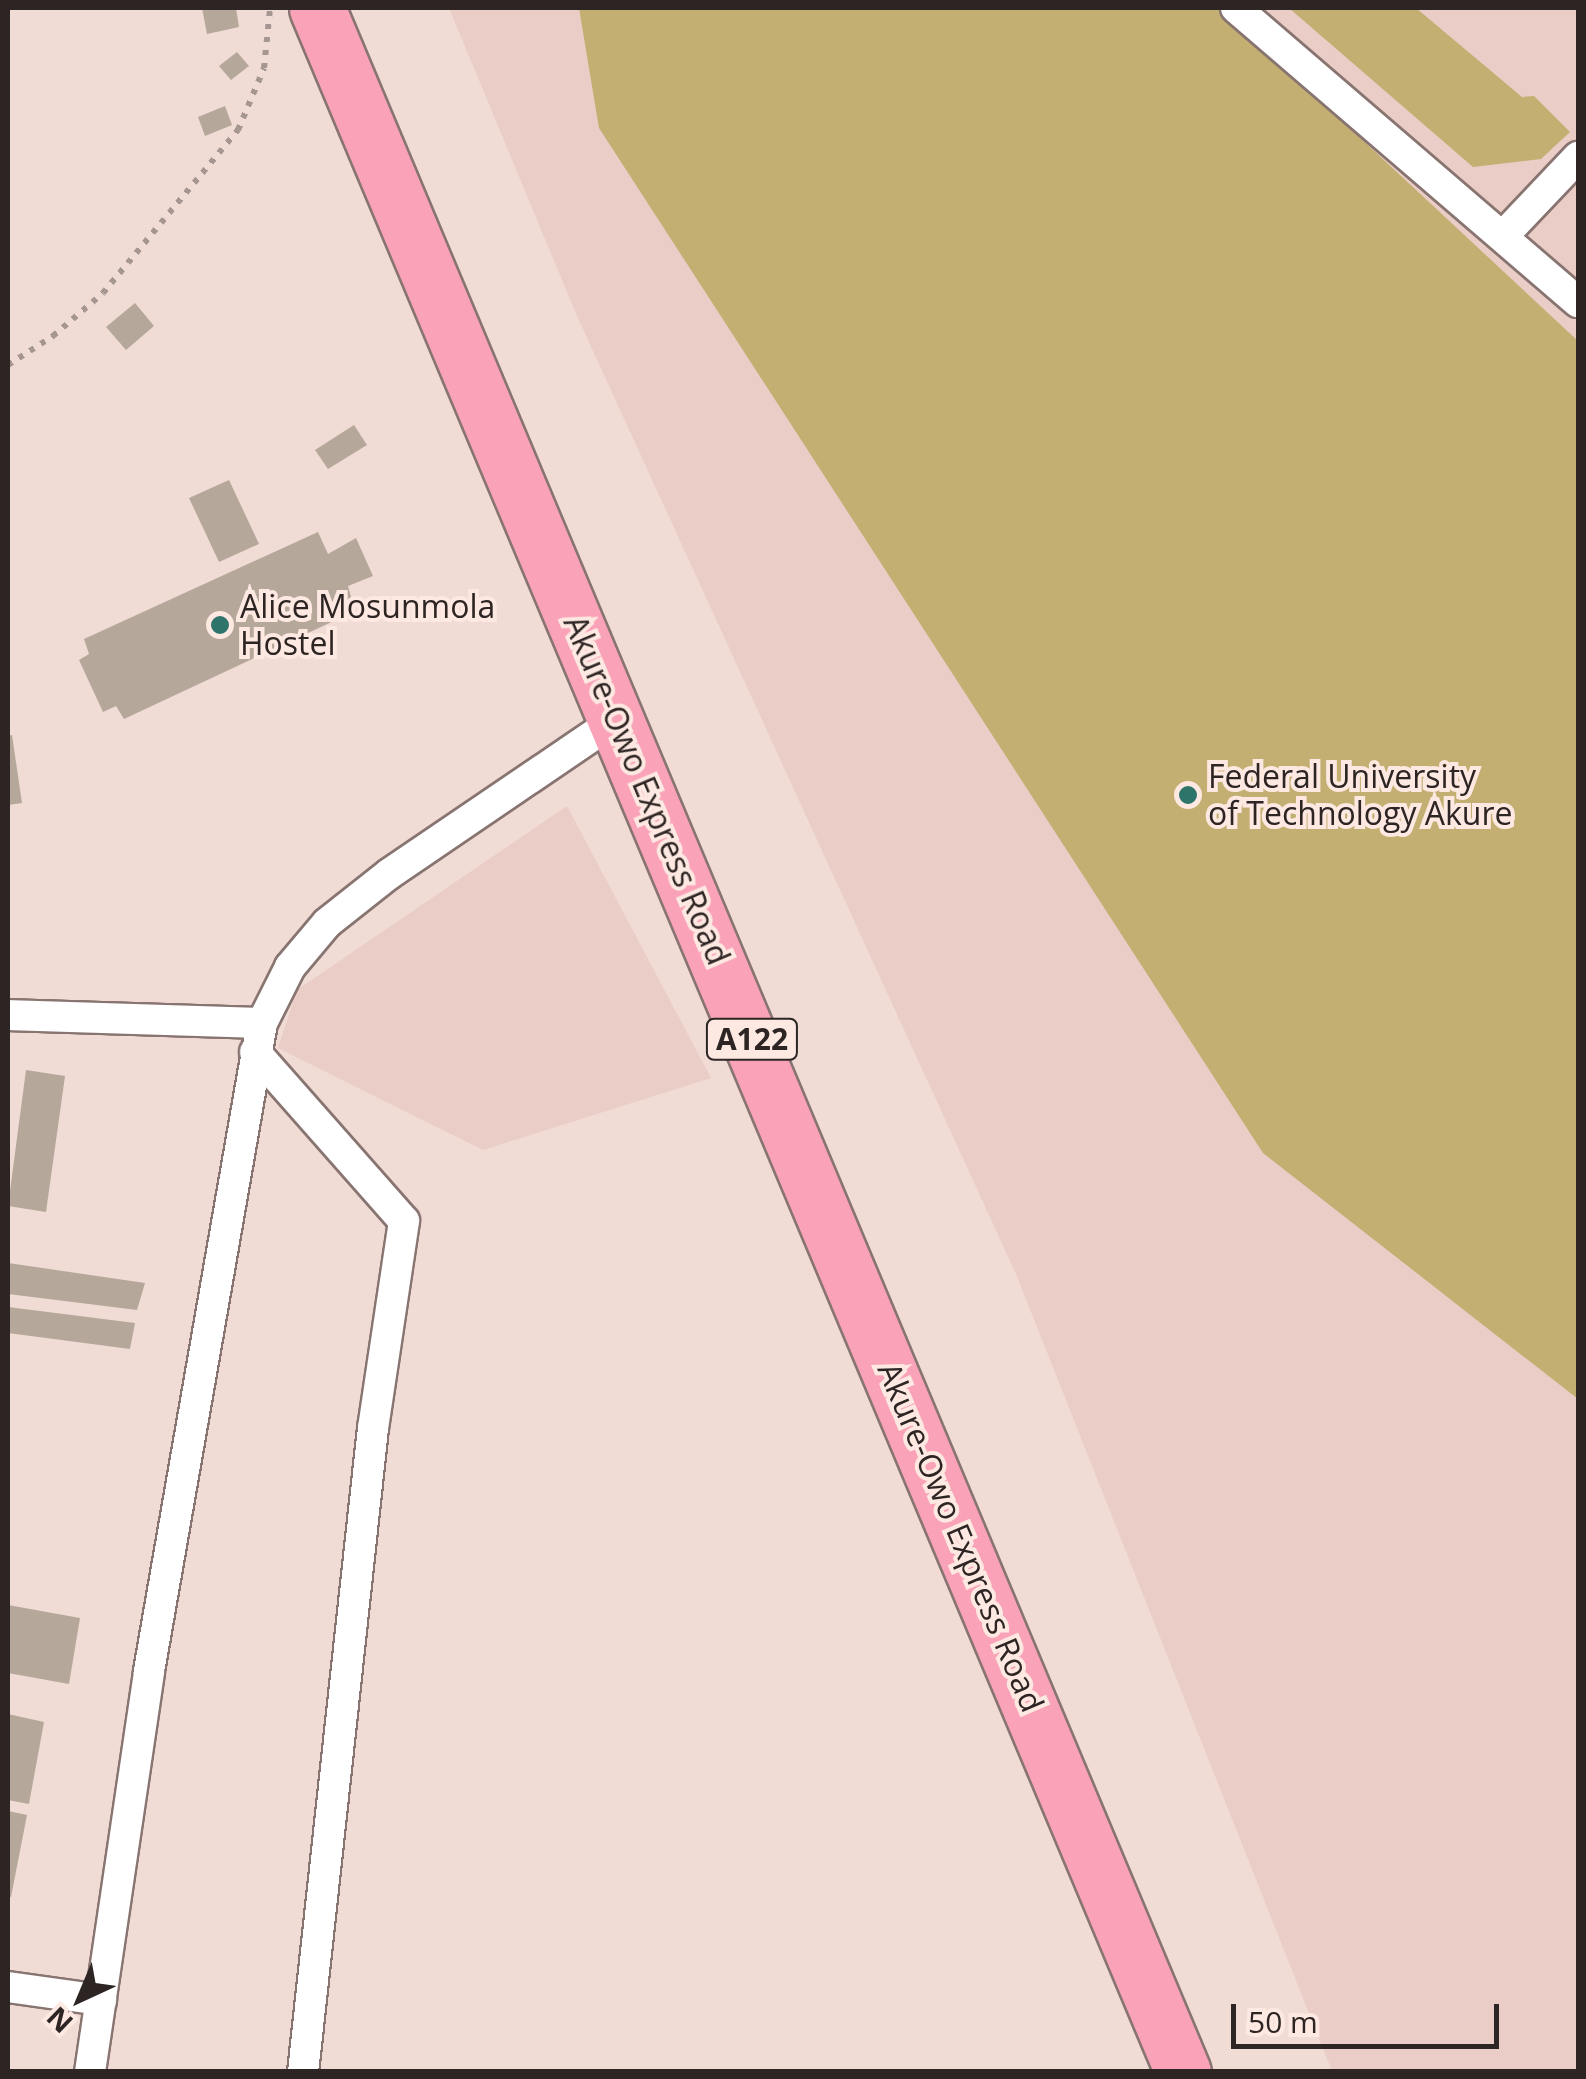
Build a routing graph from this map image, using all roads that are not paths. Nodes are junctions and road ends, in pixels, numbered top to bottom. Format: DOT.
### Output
graph roads {
  1 [pos="318,8"];
  2 [pos="1236,8"];
  3 [pos="1578,157"];
  4 [pos="1504,234"];
  5 [pos="1578,302"];
  6 [pos="617,718"];
  7 [pos="8,1015"];
  8 [pos="258,1038"];
  9 [pos="8,1986"];
  10 [pos="100,2000"];
  11 [pos="90,2072"];
  12 [pos="304,2072"];
  13 [pos="1184,2072"];
  1 -- 6 [label="highway, Akure-Owo Express Road / A122"];
  2 -- 4 [label="street"];
  3 -- 4 [label="street"];
  4 -- 5 [label="street"];
  6 -- 8 [label="street"];
  6 -- 13 [label="highway, Akure-Owo Express Road / A122"];
  7 -- 8 [label="street"];
  8 -- 10 [label="street"];
  8 -- 12 [label="street"];
  9 -- 10 [label="street"];
  10 -- 11 [label="street"];
}
